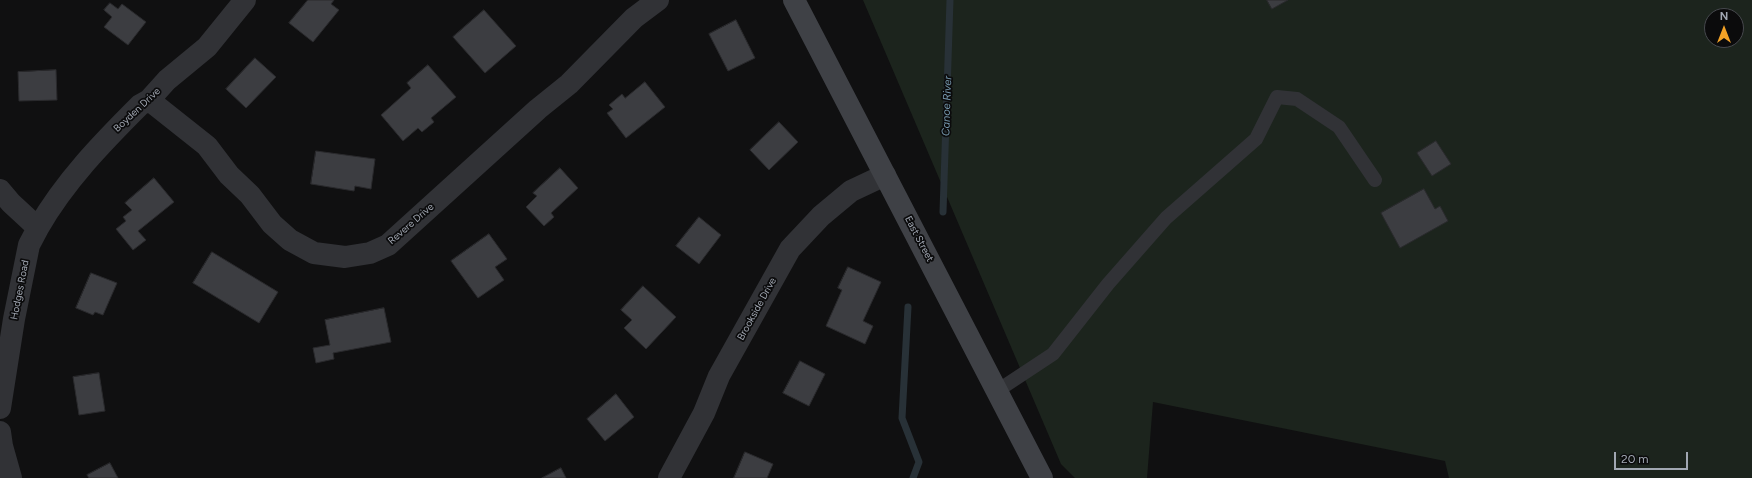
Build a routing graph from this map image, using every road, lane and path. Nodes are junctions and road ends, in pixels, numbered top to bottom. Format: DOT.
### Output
graph roads {
  1 [pos="245,0"];
  2 [pos="658,0"];
  3 [pos="794,0"];
  4 [pos="149,100"];
  5 [pos="885,174"];
  6 [pos="1375,180"];
  7 [pos="0,190"];
  8 [pos="38,228"];
  9 [pos="997,391"];
  10 [pos="0,408"];
  11 [pos="0,432"];
  12 [pos="11,478"];
  13 [pos="669,478"];
  14 [pos="1042,478"];
  1 -- 4 [label="street, Boyden Drive"];
  2 -- 4 [label="street, Revere Drive"];
  3 -- 5 [label="street, East Street"];
  4 -- 8 [label="street, Boyden Drive"];
  5 -- 9 [label="street, East Street"];
  5 -- 13 [label="street, Brookside Drive"];
  6 -- 9 [label="lane"];
  7 -- 8 [label="street"];
  8 -- 10 [label="street, Hodges Road"];
  9 -- 14 [label="street, East Street"];
  11 -- 12 [label="street"];
}
